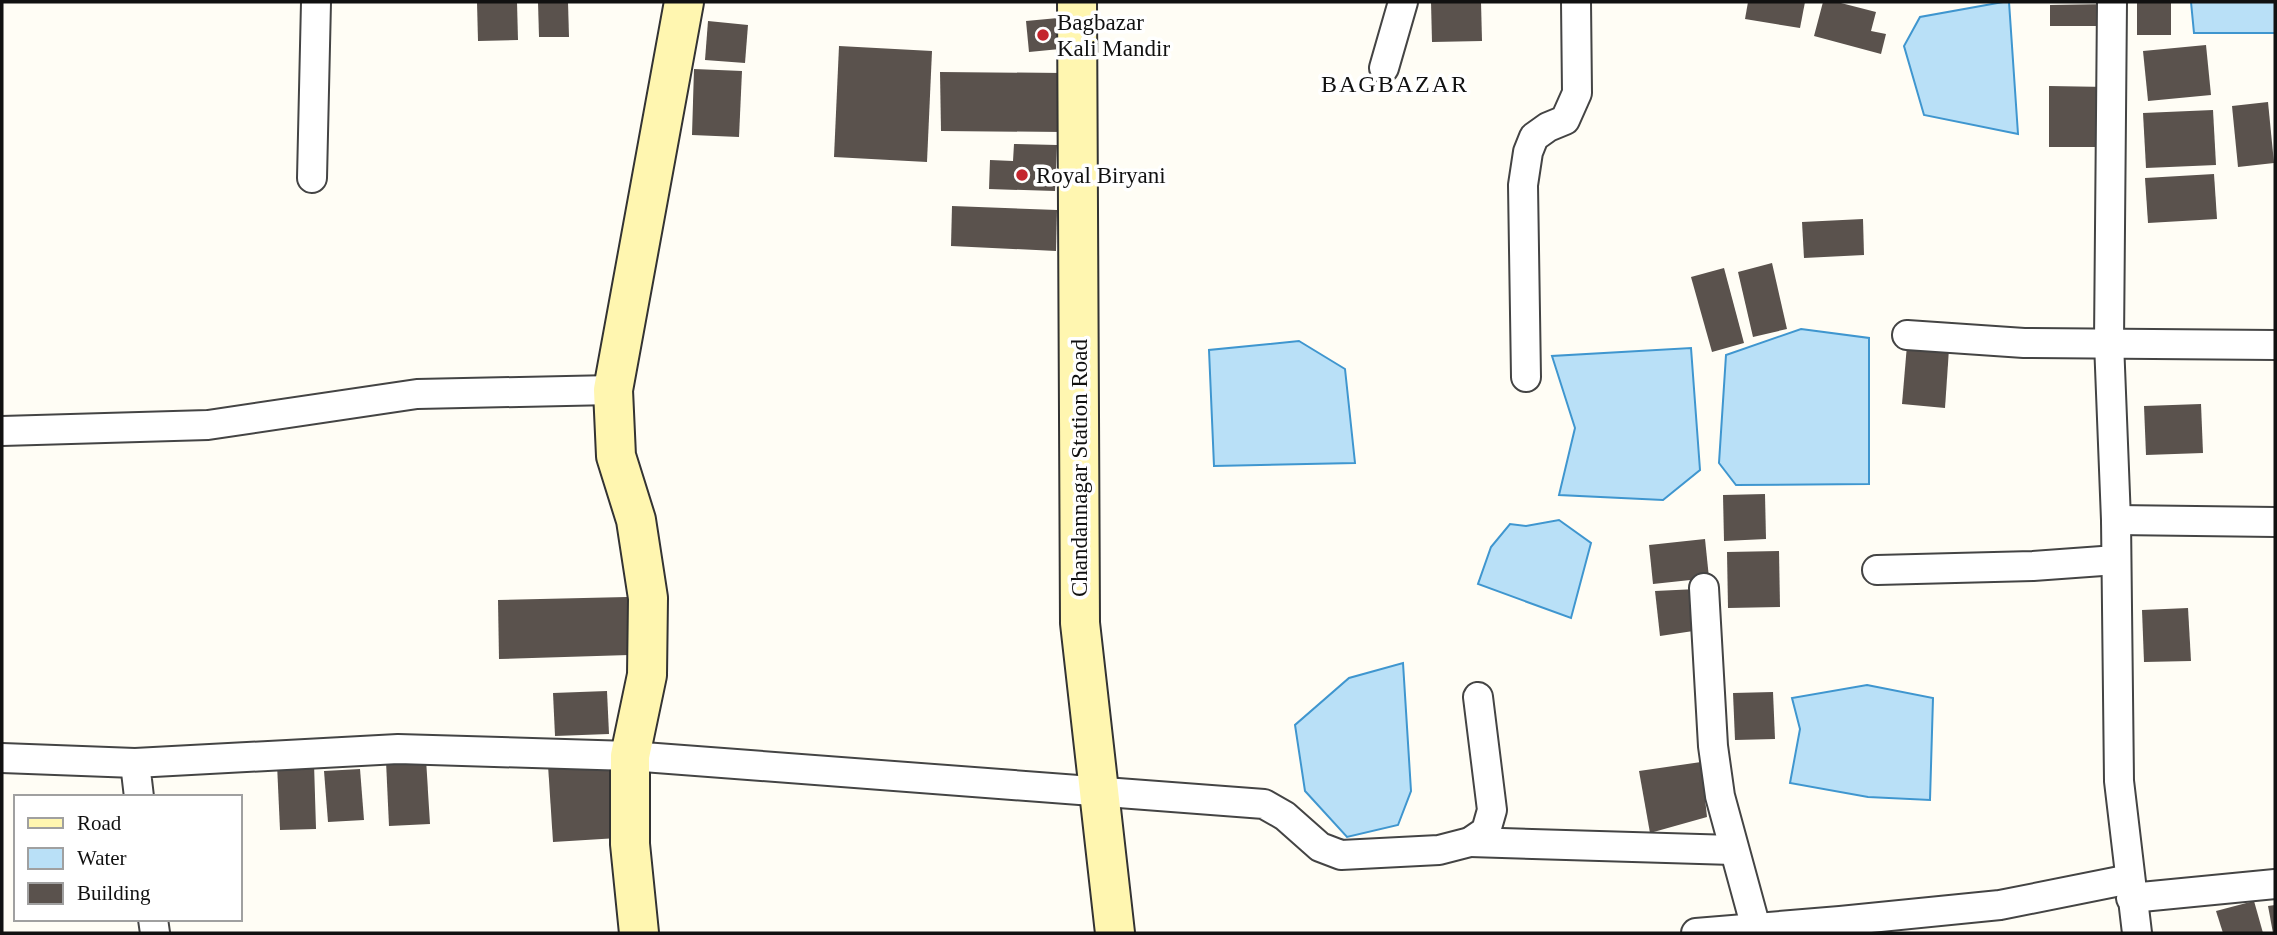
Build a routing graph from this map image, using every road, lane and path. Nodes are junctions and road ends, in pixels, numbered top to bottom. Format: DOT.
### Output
graph roads {
  1 [pos="316,2"];
  2 [pos="684,2"];
  3 [pos="1077,2"];
  4 [pos="1403,2"];
  5 [pos="1576,2"];
  6 [pos="2112,2"];
  7 [pos="1384,68"];
  8 [pos="312,178"];
  9 [pos="1907,335"];
  10 [pos="2109,342"];
  11 [pos="2275,345"];
  12 [pos="1526,377"];
  13 [pos="613,390"];
  14 [pos="2,431"];
  15 [pos="2116,520"];
  16 [pos="2275,522"];
  17 [pos="2116,560"];
  18 [pos="1877,570"];
  19 [pos="1704,588"];
  20 [pos="1478,697"];
  21 [pos="630,756"];
  22 [pos="2,758"];
  23 [pos="135,763"];
  24 [pos="1099,791"];
  25 [pos="139,795"];
  26 [pos="1469,842"];
  27 [pos="1733,850"];
  28 [pos="2275,884"];
  29 [pos="2130,889"];
  30 [pos="1756,928"];
  31 [pos="639,933"];
  32 [pos="1115,933"];
  33 [pos="1696,933"];
  34 [pos="2137,933"];
  1 -- 8 [label="street"];
  2 -- 13 [label="street"];
  3 -- 24 [label="street, Chandannagar Station Road"];
  4 -- 7 [label="street"];
  5 -- 12 [label="street"];
  6 -- 10 [label="street"];
  9 -- 10 [label="street"];
  10 -- 11 [label="street"];
  10 -- 15 [label="street"];
  13 -- 14 [label="street"];
  13 -- 21 [label="street"];
  15 -- 16 [label="street"];
  15 -- 17 [label="street"];
  17 -- 18 [label="street"];
  17 -- 29 [label="street"];
  19 -- 27 [label="street"];
  20 -- 26 [label="street"];
  21 -- 23 [label="street"];
  21 -- 24 [label="street"];
  21 -- 31 [label="street"];
  22 -- 23 [label="street"];
  23 -- 25 [label="street"];
  24 -- 26 [label="street"];
  24 -- 32 [label="street, Chandannagar Station Road"];
  26 -- 27 [label="street"];
  27 -- 30 [label="street"];
  28 -- 29 [label="street"];
  29 -- 30 [label="street"];
  29 -- 34 [label="street"];
  30 -- 33 [label="street"];
}
